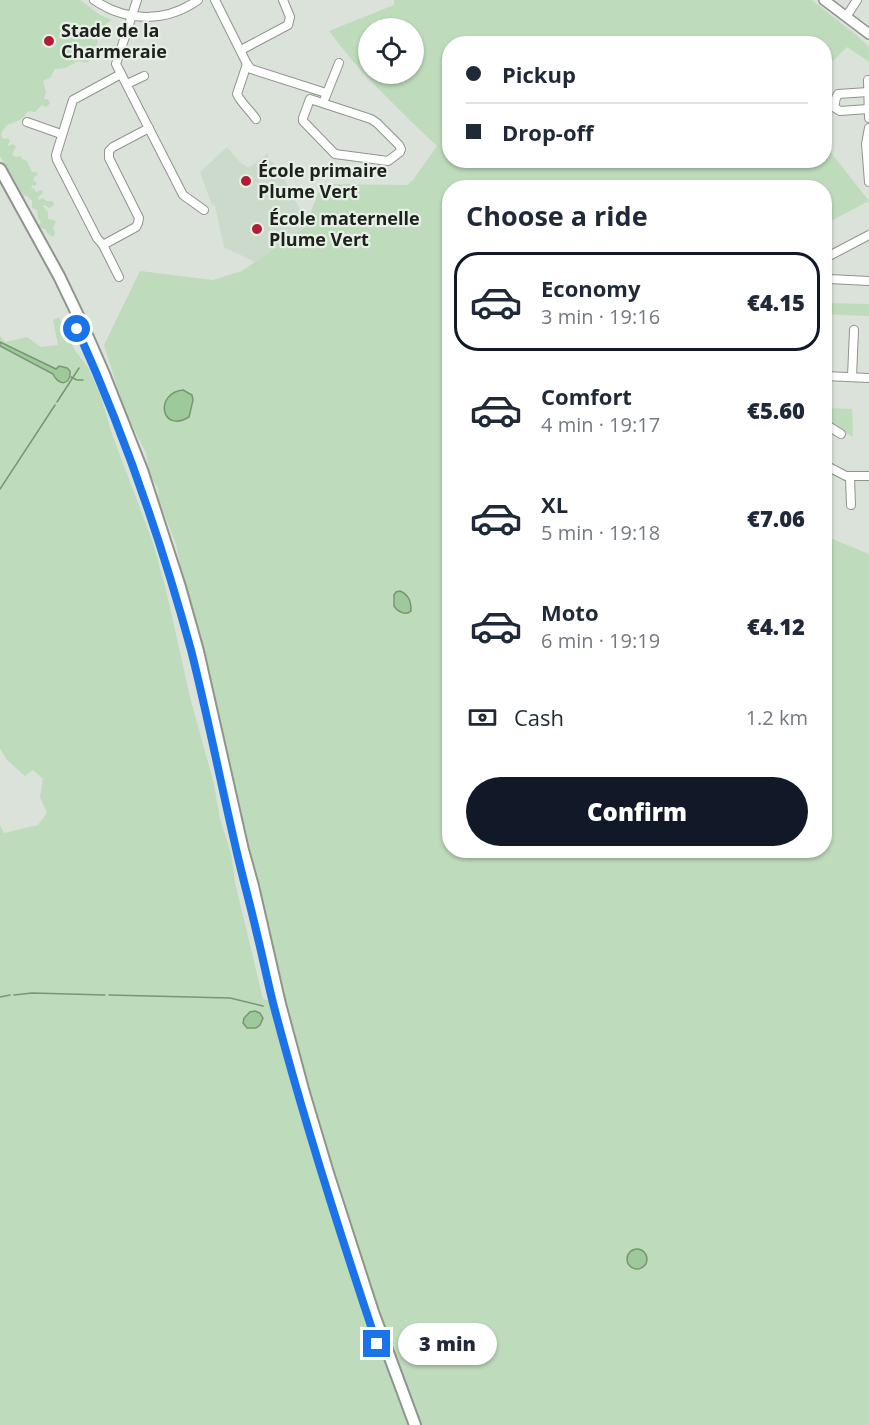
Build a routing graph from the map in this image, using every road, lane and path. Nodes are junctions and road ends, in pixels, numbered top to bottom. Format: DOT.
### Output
graph roads {
  1 [pos="94,0"];
  2 [pos="137,0"];
  3 [pos="198,0"];
  4 [pos="215,0"];
  5 [pos="283,0"];
  6 [pos="824,0"];
  7 [pos="857,0"];
  8 [pos="131,16"];
  9 [pos="846,17"];
  10 [pos="869,34"];
  11 [pos="241,50"];
  12 [pos="339,63"];
  13 [pos="247,64"];
  14 [pos="121,74"];
  15 [pos="144,76"];
  16 [pos="868,80"];
  17 [pos="127,84"];
  18 [pos="313,89"];
  19 [pos="868,92"];
  20 [pos="326,93"];
  21 [pos="309,99"];
  22 [pos="323,104"];
  23 [pos="869,106"];
  24 [pos="869,118"];
  25 [pos="256,119"];
  26 [pos="27,122"];
  27 [pos="149,128"];
  28 [pos="869,128"];
  29 [pos="61,134"];
  30 [pos="0,169"];
  31 [pos="0,182"];
  32 [pos="869,182"];
  33 [pos="204,210"];
  34 [pos="869,235"];
  35 [pos="103,245"];
  36 [pos="832,254"];
  37 [pos="119,277"];
  38 [pos="832,279"];
  39 [pos="869,281"];
  40 [pos="854,330"];
  41 [pos="832,376"];
  42 [pos="852,377"];
  43 [pos="869,378"];
  44 [pos="832,428"];
  45 [pos="841,434"];
  46 [pos="832,469"];
  47 [pos="869,476"];
  48 [pos="850,477"];
  49 [pos="851,506"];
  50 [pos="408,1425"];
  51 [pos="415,1425"];
  1 -- 8 [label="street"];
  2 -- 8 [label="street"];
  3 -- 8 [label="street"];
  4 -- 11 [label="street"];
  5 -- 11 [label="street"];
  6 -- 9 [label="main road"];
  7 -- 9 [label="street"];
  8 -- 14 [label="street"];
  9 -- 10 [label="main road"];
  11 -- 13 [label="street"];
  12 -- 20 [label="street"];
  13 -- 18 [label="street"];
  13 -- 25 [label="street"];
  14 -- 17 [label="street"];
  14 -- 29 [label="street"];
  15 -- 17 [label="street"];
  16 -- 19 [label="street"];
  17 -- 27 [label="street"];
  18 -- 20 [label="street"];
  18 -- 21 [label="street"];
  19 -- 23 [label="street"];
  19 -- 23 [label="street"];
  20 -- 22 [label="street"];
  21 -- 22 [label="street"];
  21 -- 22 [label="street"];
  23 -- 24 [label="street"];
  26 -- 29 [label="street"];
  27 -- 33 [label="street"];
  27 -- 35 [label="street"];
  28 -- 32 [label="street"];
  29 -- 35 [label="street"];
  30 -- 51 [label="highway"];
  31 -- 50 [label="highway"];
  34 -- 36 [label="street"];
  35 -- 37 [label="street"];
  38 -- 39 [label="street"];
  40 -- 42 [label="street"];
  41 -- 42 [label="street"];
  42 -- 43 [label="street"];
  44 -- 45 [label="street"];
  46 -- 48 [label="street"];
  47 -- 48 [label="street"];
  48 -- 49 [label="street"];
}
